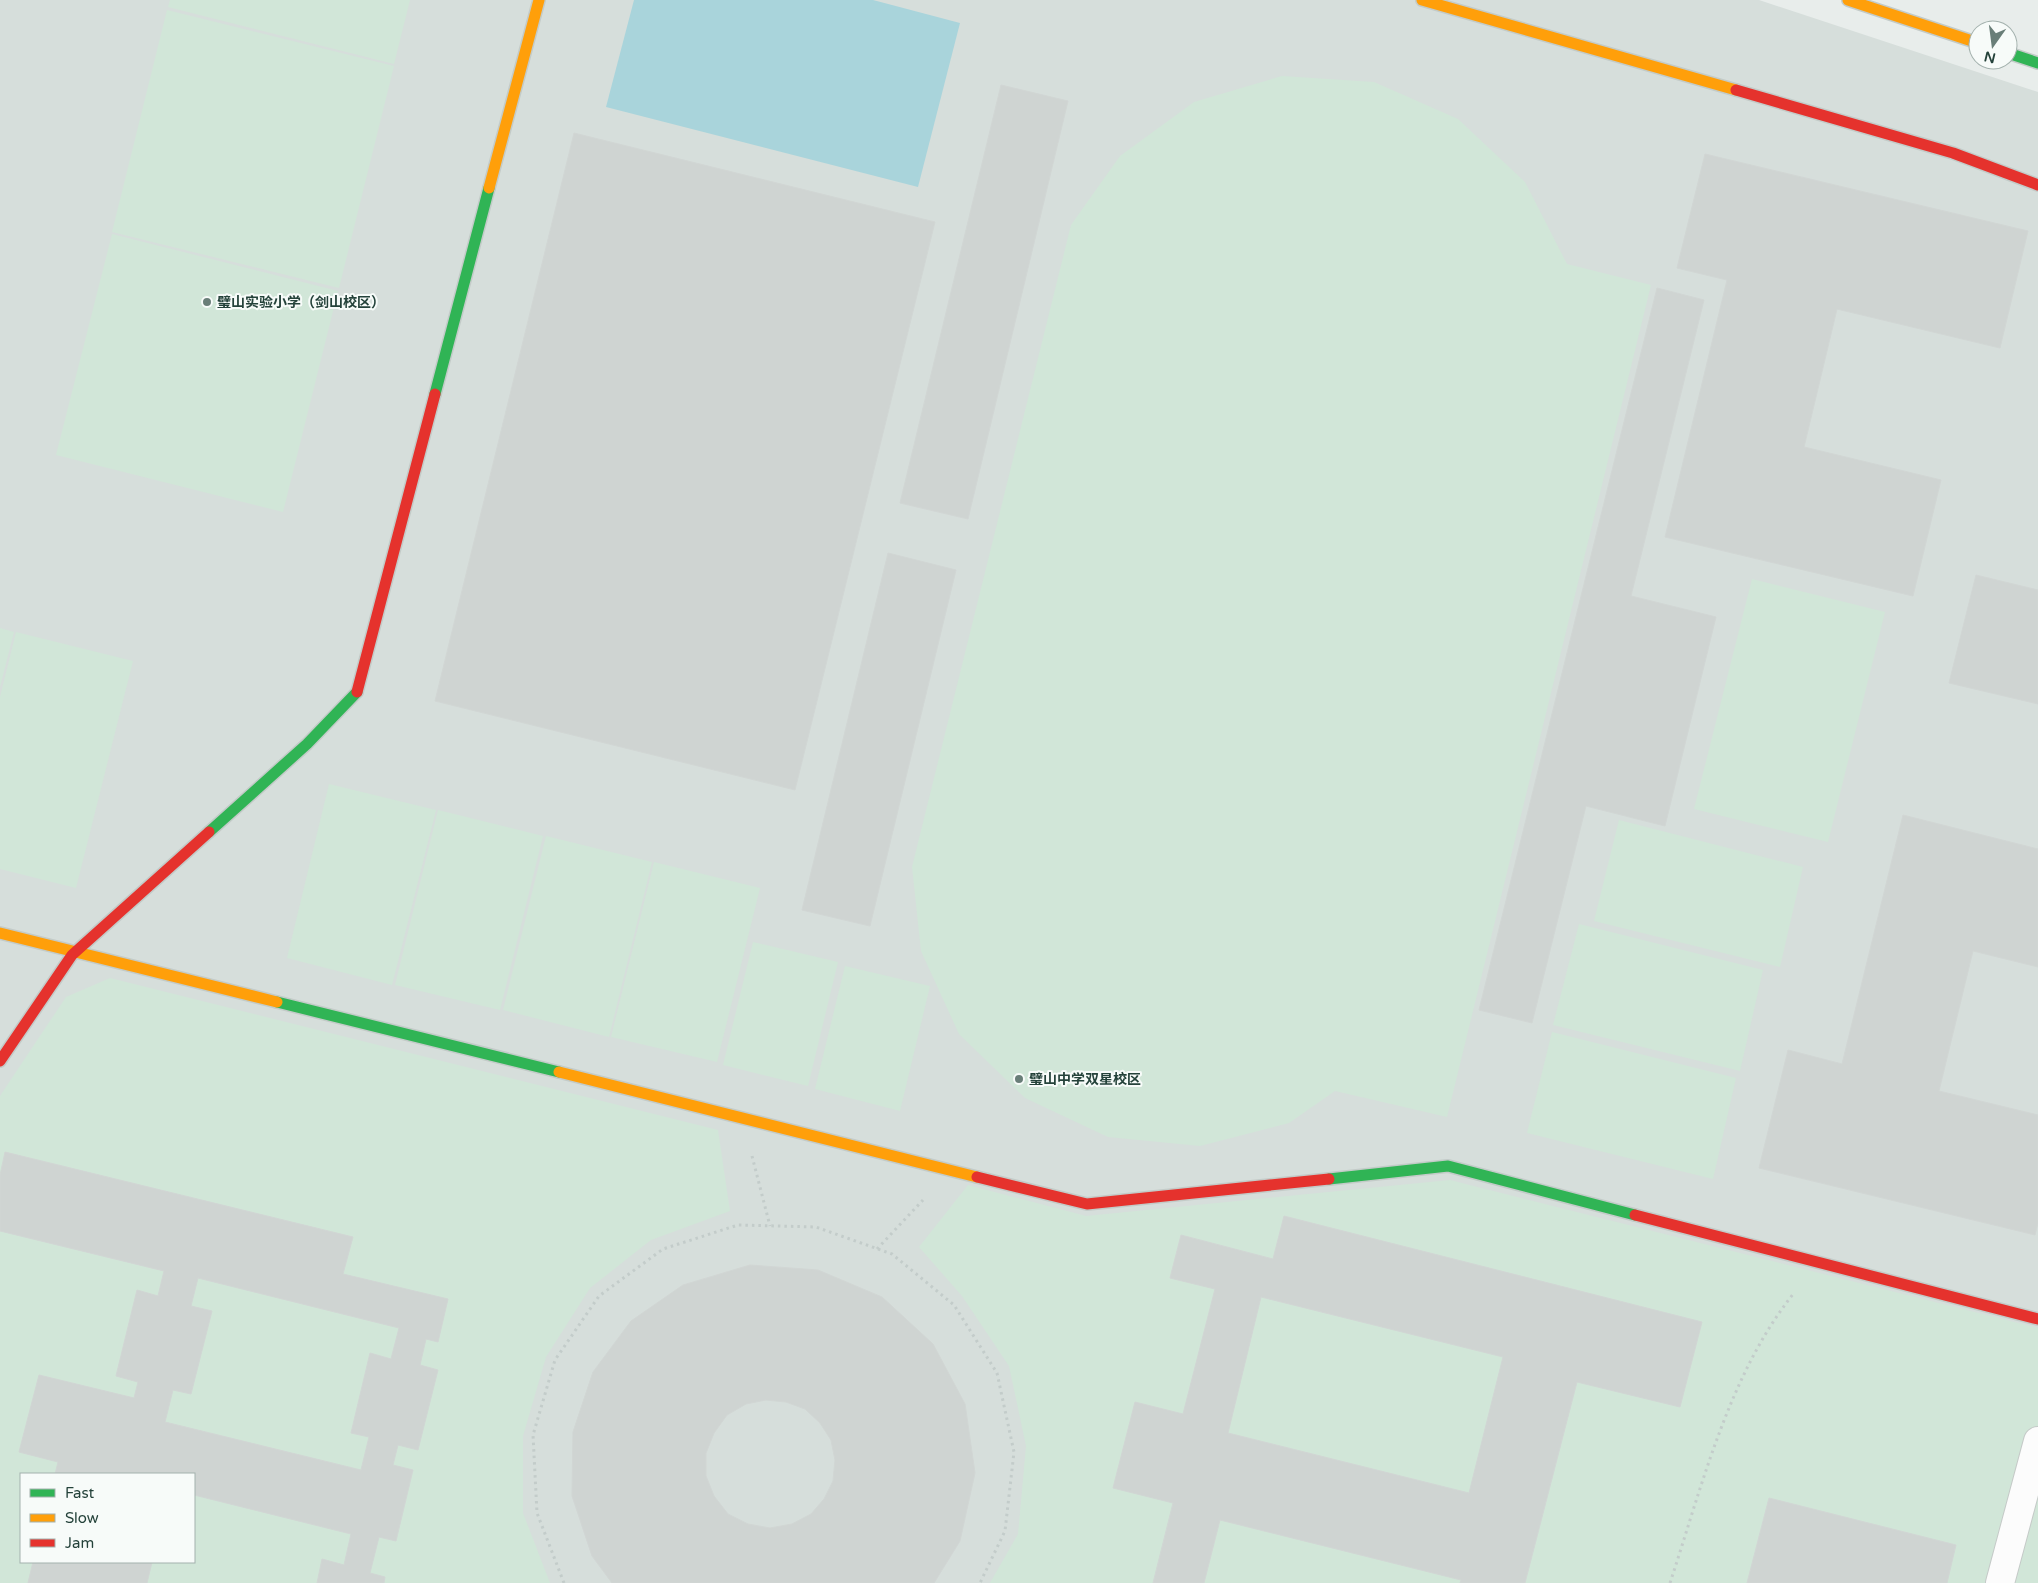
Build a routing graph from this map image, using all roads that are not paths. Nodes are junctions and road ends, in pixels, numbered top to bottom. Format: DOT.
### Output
graph roads {
  1 [pos="539,0"];
  2 [pos="1422,0"];
  3 [pos="1848,0"];
  4 [pos="1968,40"];
  5 [pos="2018,56"];
  6 [pos="2038,63"];
  7 [pos="2038,185"];
  8 [pos="0,933"];
  9 [pos="76,952"];
  10 [pos="0,1061"];
  11 [pos="2038,1319"];
  12 [pos="2038,1441"];
  13 [pos="2000,1583"];
  1 -- 9 [label="street"];
  2 -- 7 [label="street"];
  3 -- 4 [label="street"];
  5 -- 6 [label="street"];
  8 -- 9 [label="street"];
  9 -- 10 [label="street"];
  9 -- 11 [label="street"];
  12 -- 13 [label="street"];
}
